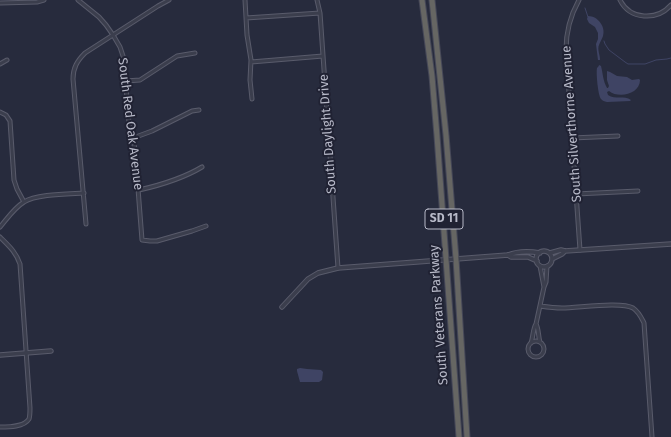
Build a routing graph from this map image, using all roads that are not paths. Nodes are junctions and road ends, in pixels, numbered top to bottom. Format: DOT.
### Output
graph roads {
  1 [pos="44,0"];
  2 [pos="78,0"];
  3 [pos="169,0"];
  4 [pos="245,0"];
  5 [pos="317,0"];
  6 [pos="422,0"];
  7 [pos="432,0"];
  8 [pos="579,0"];
  9 [pos="620,0"];
  10 [pos="0,3"];
  11 [pos="671,5"];
  12 [pos="320,13"];
  13 [pos="246,18"];
  14 [pos="114,36"];
  15 [pos="195,53"];
  16 [pos="323,56"];
  17 [pos="7,60"];
  18 [pos="251,62"];
  19 [pos="0,64"];
  20 [pos="126,81"];
  21 [pos="252,99"];
  22 [pos="199,110"];
  23 [pos="0,112"];
  24 [pos="618,136"];
  25 [pos="133,138"];
  26 [pos="572,138"];
  27 [pos="202,167"];
  28 [pos="139,190"];
  29 [pos="638,191"];
  30 [pos="84,193"];
  31 [pos="576,194"];
  32 [pos="24,202"];
  33 [pos="86,224"];
  34 [pos="206,226"];
  35 [pos="0,227"];
  36 [pos="0,237"];
  37 [pos="671,244"];
  38 [pos="580,250"];
  39 [pos="565,251"];
  40 [pos="540,253"];
  41 [pos="550,254"];
  42 [pos="508,255"];
  43 [pos="446,259"];
  44 [pos="456,259"];
  45 [pos="552,259"];
  46 [pos="537,261"];
  47 [pos="540,266"];
  48 [pos="547,266"];
  49 [pos="338,268"];
  50 [pos="544,287"];
  51 [pos="540,306"];
  52 [pos="282,307"];
  53 [pos="536,324"];
  54 [pos="540,342"];
  55 [pos="531,343"];
  56 [pos="51,351"];
  57 [pos="26,353"];
  58 [pos="0,355"];
  59 [pos="0,427"];
  60 [pos="459,437"];
  61 [pos="467,437"];
  62 [pos="652,437"];
  1 -- 10 [label="street"];
  2 -- 14 [label="street, South Red Oak Avenue"];
  3 -- 14 [label="street"];
  4 -- 13 [label="street"];
  5 -- 12 [label="street, South Daylight Drive"];
  6 -- 43 [label="highway, South Veterans Parkway / SD 11"];
  7 -- 44 [label="highway, South Veterans Parkway / SD 11"];
  8 -- 26 [label="street, South Silverthorne Avenue"];
  9 -- 11 [label="street"];
  12 -- 13 [label="street"];
  12 -- 16 [label="street, South Daylight Drive"];
  13 -- 18 [label="street"];
  14 -- 20 [label="street, South Red Oak Avenue"];
  14 -- 30 [label="street"];
  15 -- 20 [label="street"];
  16 -- 18 [label="street"];
  16 -- 49 [label="street, South Daylight Drive"];
  17 -- 19 [label="street"];
  18 -- 21 [label="street"];
  20 -- 25 [label="street, South Red Oak Avenue"];
  22 -- 25 [label="street"];
  23 -- 32 [label="street"];
  24 -- 26 [label="street"];
  25 -- 28 [label="street, South Red Oak Avenue"];
  26 -- 31 [label="street, South Silverthorne Avenue"];
  27 -- 28 [label="street"];
  28 -- 34 [label="street, South Red Oak Avenue"];
  29 -- 31 [label="street"];
  30 -- 32 [label="street"];
  30 -- 33 [label="street"];
  31 -- 38 [label="street, South Silverthorne Avenue"];
  32 -- 35 [label="street"];
  36 -- 57 [label="street"];
  37 -- 38 [label="street"];
  38 -- 39 [label="street"];
  39 -- 41 [label="street"];
  39 -- 45 [label="street"];
  40 -- 41 [label="street"];
  40 -- 42 [label="street"];
  40 -- 46 [label="street"];
  41 -- 45 [label="street"];
  42 -- 44 [label="street"];
  42 -- 46 [label="street"];
  43 -- 44 [label="street"];
  43 -- 49 [label="street"];
  43 -- 60 [label="highway, South Veterans Parkway / SD 11"];
  44 -- 61 [label="highway, South Veterans Parkway / SD 11"];
  45 -- 48 [label="street"];
  46 -- 47 [label="street"];
  47 -- 48 [label="street"];
  47 -- 50 [label="street"];
  48 -- 50 [label="street"];
  49 -- 52 [label="street"];
  50 -- 51 [label="street"];
  51 -- 53 [label="street"];
  51 -- 62 [label="street"];
  53 -- 54 [label="street"];
  53 -- 55 [label="street"];
  54 -- 55 [label="street"];
  54 -- 55 [label="street"];
  56 -- 57 [label="street"];
  57 -- 58 [label="street"];
  57 -- 59 [label="street"];
}
